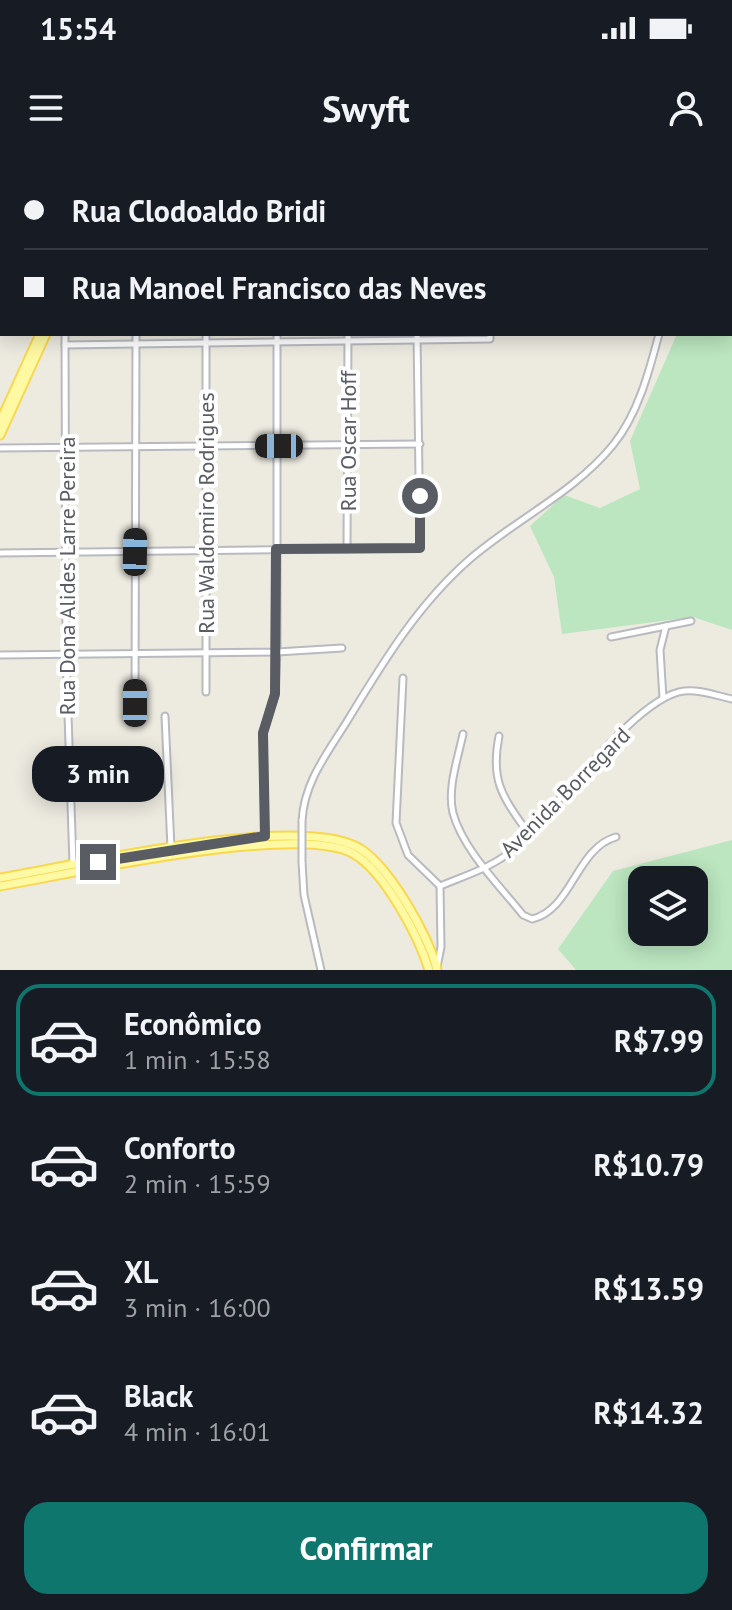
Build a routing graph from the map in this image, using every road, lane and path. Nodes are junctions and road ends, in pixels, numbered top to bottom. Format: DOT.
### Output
graph roads {
  1 [pos="39,336"];
  2 [pos="45,336"];
  3 [pos="65,336"];
  4 [pos="136,336"];
  5 [pos="206,336"];
  6 [pos="658,336"];
  7 [pos="348,337"];
  8 [pos="417,337"];
  9 [pos="490,337"];
  10 [pos="278,338"];
  11 [pos="206,342"];
  12 [pos="136,343"];
  13 [pos="65,345"];
  14 [pos="0,422"];
  15 [pos="0,435"];
  16 [pos="420,444"];
  17 [pos="349,445"];
  18 [pos="137,446"];
  19 [pos="207,446"];
  20 [pos="279,446"];
  21 [pos="66,447"];
  22 [pos="0,448"];
  23 [pos="276,549"];
  24 [pos="347,549"];
  25 [pos="206,551"];
  26 [pos="66,552"];
  27 [pos="135,552"];
  28 [pos="0,553"];
  29 [pos="691,621"];
  30 [pos="666,626"];
  31 [pos="611,637"];
  32 [pos="342,648"];
  33 [pos="135,652"];
  34 [pos="206,652"];
  35 [pos="277,652"];
  36 [pos="66,654"];
  37 [pos="0,655"];
  38 [pos="403,678"];
  39 [pos="206,692"];
  40 [pos="663,698"];
  41 [pos="732,699"];
  42 [pos="135,703"];
  43 [pos="165,716"];
  44 [pos="463,734"];
  45 [pos="499,736"];
  46 [pos="528,833"];
  47 [pos="265,836"];
  48 [pos="616,837"];
  49 [pos="171,849"];
  50 [pos="73,866"];
  51 [pos="485,867"];
  52 [pos="0,878"];
  53 [pos="0,886"];
  54 [pos="440,886"];
  55 [pos="441,947"];
  56 [pos="432,951"];
  57 [pos="321,970"];
  58 [pos="433,970"];
  1 -- 14 [label="main road"];
  2 -- 15 [label="main road"];
  3 -- 13 [label="street, Rua Dona Alides Larre Pereira"];
  4 -- 12 [label="street"];
  5 -- 11 [label="street, Rua Waldomiro Rodrigues"];
  6 -- 57 [label="street, bridge"];
  7 -- 8 [label="street"];
  7 -- 10 [label="street"];
  7 -- 17 [label="street, Rua Oscar Hoff"];
  8 -- 9 [label="street"];
  8 -- 16 [label="street"];
  10 -- 11 [label="street"];
  10 -- 20 [label="street"];
  11 -- 12 [label="street"];
  11 -- 19 [label="street, Rua Waldomiro Rodrigues"];
  12 -- 13 [label="street"];
  12 -- 18 [label="street"];
  13 -- 21 [label="street, Rua Dona Alides Larre Pereira"];
  16 -- 17 [label="street"];
  16 -- 24 [label="street"];
  17 -- 20 [label="street"];
  17 -- 24 [label="street, Rua Oscar Hoff"];
  18 -- 19 [label="street"];
  18 -- 21 [label="street"];
  18 -- 27 [label="street"];
  19 -- 20 [label="street"];
  19 -- 25 [label="street, Rua Waldomiro Rodrigues"];
  20 -- 23 [label="street"];
  21 -- 22 [label="street"];
  21 -- 26 [label="street, Rua Dona Alides Larre Pereira"];
  23 -- 24 [label="street"];
  23 -- 25 [label="street"];
  23 -- 35 [label="street"];
  25 -- 27 [label="street"];
  25 -- 34 [label="street, Rua Waldomiro Rodrigues"];
  26 -- 27 [label="street"];
  26 -- 28 [label="street"];
  26 -- 36 [label="street, Rua Dona Alides Larre Pereira"];
  27 -- 33 [label="street"];
  29 -- 30 [label="street"];
  30 -- 31 [label="street"];
  30 -- 40 [label="street"];
  32 -- 35 [label="street"];
  33 -- 34 [label="street"];
  33 -- 36 [label="street"];
  33 -- 42 [label="street"];
  34 -- 35 [label="street"];
  34 -- 39 [label="street, Rua Waldomiro Rodrigues"];
  35 -- 47 [label="street"];
  36 -- 37 [label="street"];
  36 -- 50 [label="street, Rua Dona Alides Larre Pereira"];
  38 -- 54 [label="street"];
  40 -- 41 [label="street"];
  40 -- 46 [label="street, Avenida Borregard"];
  43 -- 49 [label="street"];
  44 -- 51 [label="street"];
  45 -- 46 [label="street"];
  46 -- 51 [label="street, Avenida Borregard"];
  47 -- 49 [label="main road"];
  47 -- 56 [label="main road"];
  48 -- 51 [label="street"];
  49 -- 50 [label="main road"];
  50 -- 52 [label="main road"];
  51 -- 54 [label="street, Avenida Borregard"];
  53 -- 58 [label="main road"];
  54 -- 55 [label="street"];
  55 -- 56 [label="main road"];
  55 -- 58 [label="street"];
  56 -- 58 [label="main road"];
}
